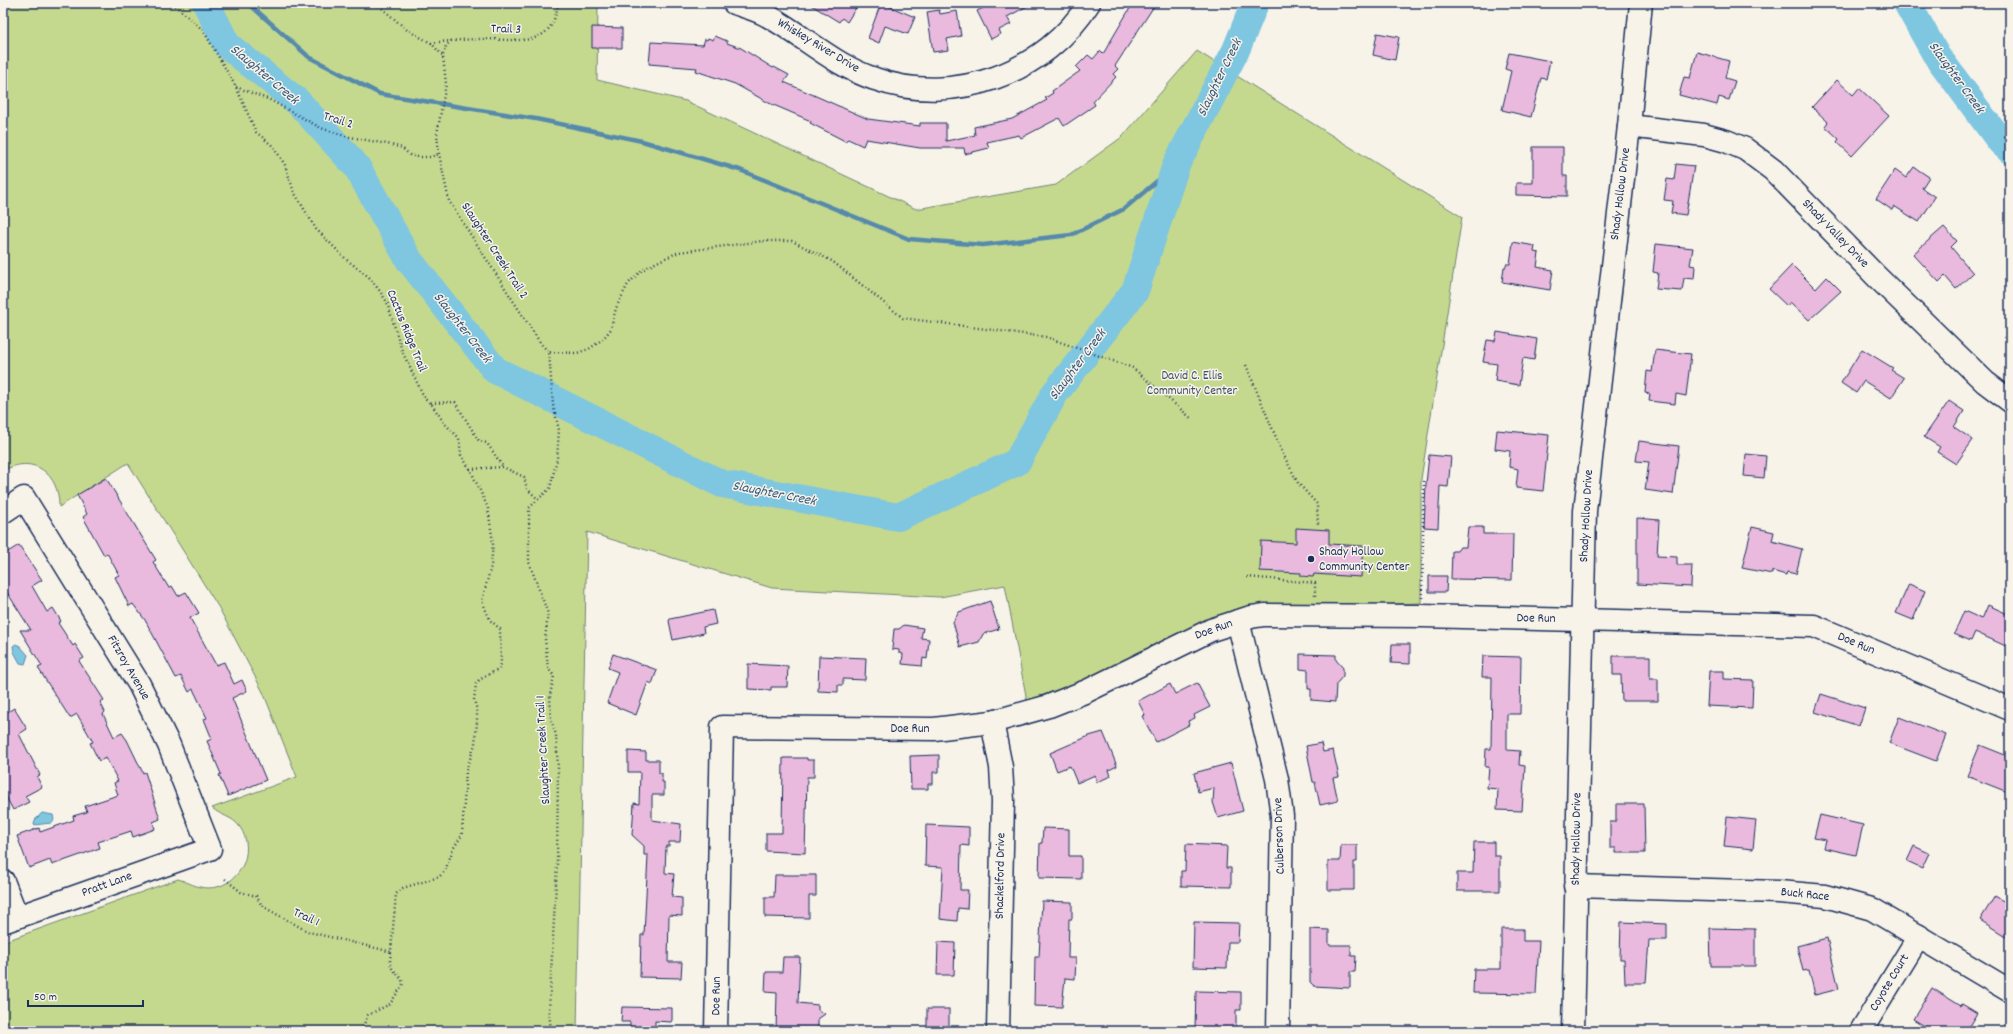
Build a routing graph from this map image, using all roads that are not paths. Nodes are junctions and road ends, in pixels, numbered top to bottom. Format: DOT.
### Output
graph roads {
  1 [pos="734,3"];
  2 [pos="1089,3"];
  3 [pos="1641,3"];
  4 [pos="1629,126"];
  5 [pos="2010,401"];
  6 [pos="3,512"];
  7 [pos="1582,620"];
  8 [pos="1238,621"];
  9 [pos="2010,709"];
  10 [pos="992,722"];
  11 [pos="210,849"];
  12 [pos="3,881"];
  13 [pos="1575,886"];
  14 [pos="10,920"];
  15 [pos="1919,936"];
  16 [pos="2010,991"];
  17 [pos="716,1031"];
  18 [pos="998,1031"];
  19 [pos="1278,1031"];
  20 [pos="1573,1031"];
  21 [pos="1861,1031"];
  1 -- 2 [label="street, Whiskey River Drive"];
  3 -- 4 [label="street, Shady Hollow Drive"];
  4 -- 5 [label="street, Shady Valley Drive"];
  4 -- 7 [label="street, Shady Hollow Drive"];
  6 -- 11 [label="street, Fitzroy Avenue"];
  7 -- 8 [label="street, Doe Run"];
  7 -- 9 [label="street, Doe Run"];
  7 -- 13 [label="street, Shady Hollow Drive"];
  8 -- 10 [label="street, Doe Run"];
  8 -- 19 [label="street, Culberson Drive"];
  10 -- 17 [label="street, Doe Run"];
  10 -- 18 [label="street, Shackelford Drive"];
  11 -- 14 [label="street, Pratt Lane"];
  12 -- 14 [label="street"];
  13 -- 15 [label="street, Buck Race"];
  13 -- 20 [label="street, Shady Hollow Drive"];
  15 -- 16 [label="street, Buck Race"];
  15 -- 21 [label="street, Coyote Court"];
}
